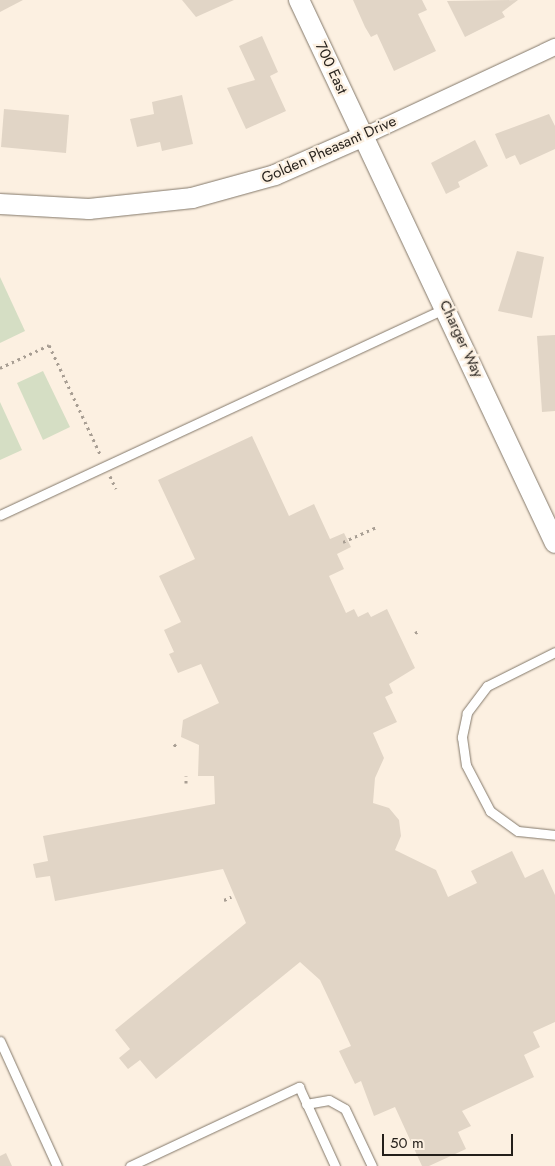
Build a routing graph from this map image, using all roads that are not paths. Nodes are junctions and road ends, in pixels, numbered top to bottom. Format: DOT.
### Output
graph roads {
  1 [pos="299,0"];
  2 [pos="555,47"];
  3 [pos="364,136"];
  4 [pos="0,204"];
  5 [pos="447,308"];
  6 [pos="0,515"];
  7 [pos="555,543"];
  8 [pos="555,652"];
  9 [pos="555,835"];
  10 [pos="0,1042"];
  11 [pos="306,1104"];
  12 [pos="57,1166"];
  13 [pos="130,1166"];
  14 [pos="335,1166"];
  15 [pos="372,1166"];
  1 -- 3 [label="street, 700 East"];
  2 -- 3 [label="street, Golden Pheasant Drive"];
  3 -- 4 [label="street, Golden Pheasant Drive"];
  3 -- 5 [label="street, Charger Way"];
  5 -- 6 [label="lane"];
  5 -- 7 [label="street, Charger Way"];
  8 -- 9 [label="lane"];
  10 -- 12 [label="lane"];
  11 -- 13 [label="lane"];
  11 -- 14 [label="lane"];
  11 -- 15 [label="lane"];
}
